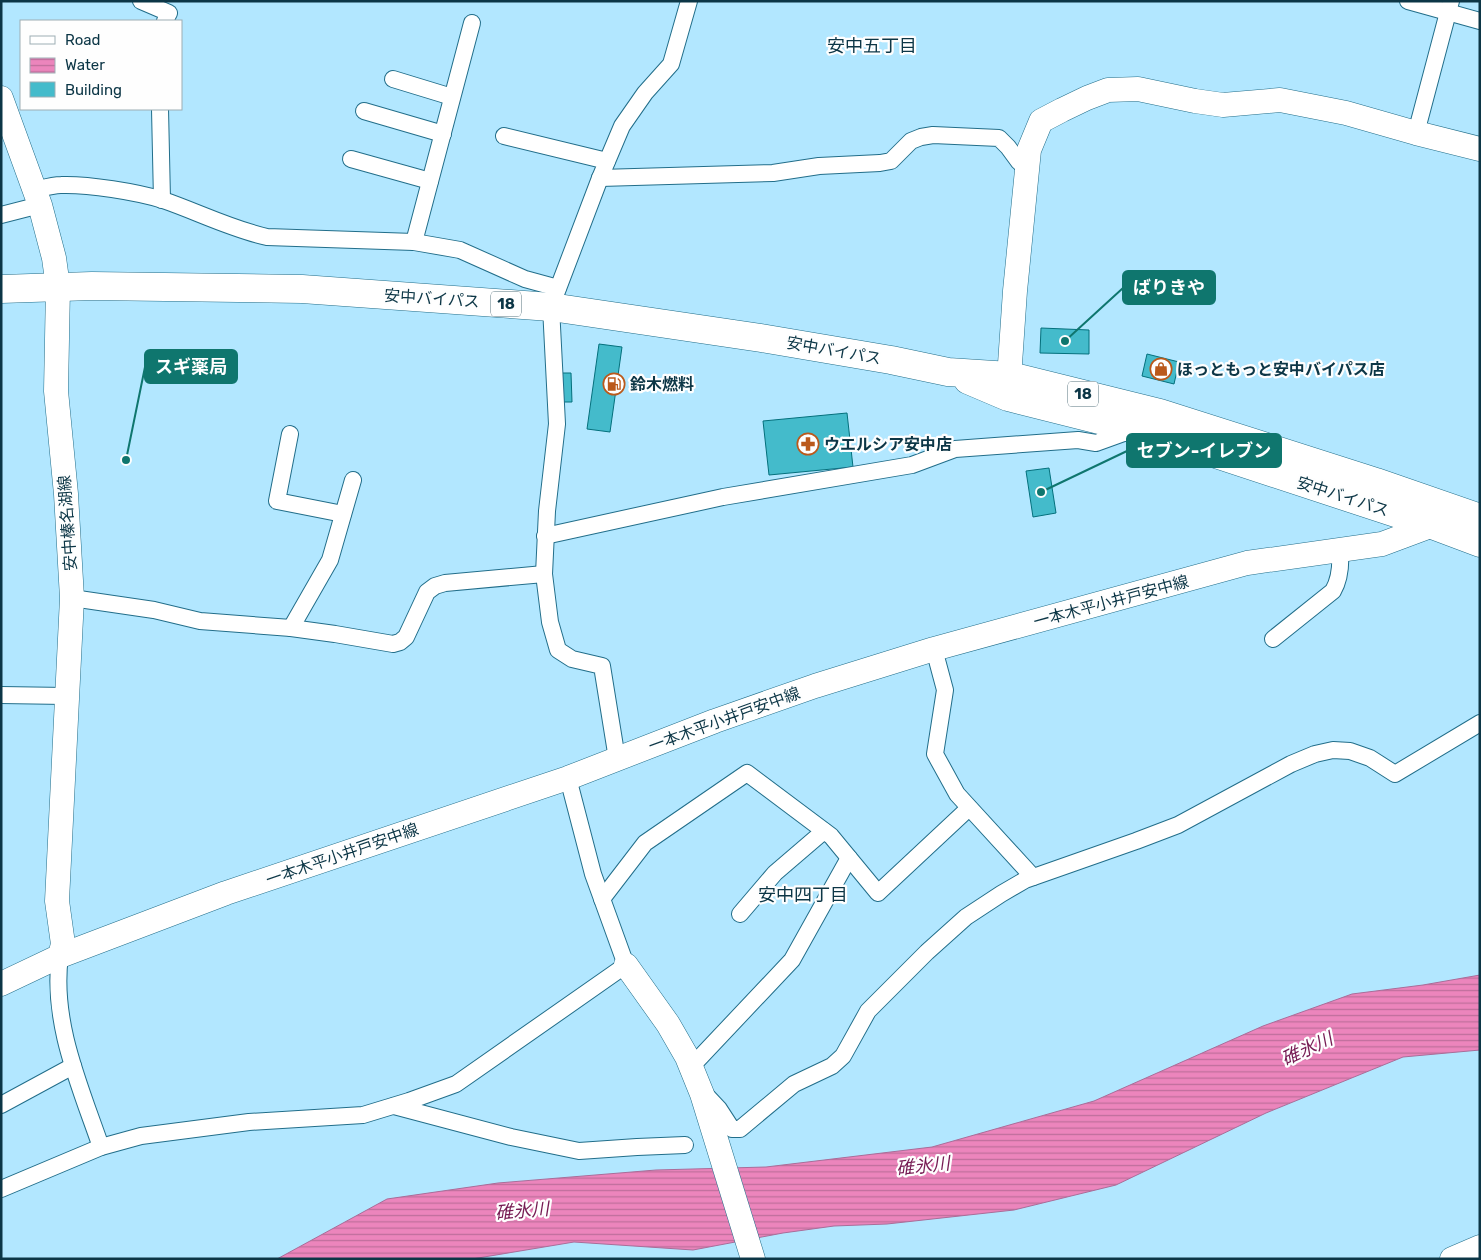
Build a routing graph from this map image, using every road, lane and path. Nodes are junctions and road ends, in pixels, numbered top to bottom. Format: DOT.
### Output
graph roads {
  1 [pos="142,1"];
  2 [pos="688,1"];
  3 [pos="1408,1"];
  4 [pos="1450,7"];
  5 [pos="165,20"];
  6 [pos="1480,21"];
  7 [pos="472,23"];
  8 [pos="392,79"];
  9 [pos="452,97"];
  10 [pos="1,98"];
  11 [pos="160,110"];
  12 [pos="364,111"];
  13 [pos="1416,133"];
  14 [pos="443,134"];
  15 [pos="504,136"];
  16 [pos="1480,149"];
  17 [pos="350,159"];
  18 [pos="607,161"];
  19 [pos="1027,163"];
  20 [pos="600,178"];
  21 [pos="430,181"];
  22 [pos="38,197"];
  23 [pos="162,200"];
  24 [pos="1,215"];
  25 [pos="414,242"];
  26 [pos="58,287"];
  27 [pos="1,289"];
  28 [pos="554,298"];
  29 [pos="1009,387"];
  30 [pos="1134,429"];
  31 [pos="290,434"];
  32 [pos="353,480"];
  33 [pos="1474,512"];
  34 [pos="343,514"];
  35 [pos="1432,525"];
  36 [pos="545,536"];
  37 [pos="1480,543"];
  38 [pos="1340,550"];
  39 [pos="544,574"];
  40 [pos="72,598"];
  41 [pos="291,628"];
  42 [pos="1273,639"];
  43 [pos="934,649"];
  44 [pos="1,695"];
  45 [pos="66,696"];
  46 [pos="1480,723"];
  47 [pos="617,760"];
  48 [pos="568,778"];
  49 [pos="969,808"];
  50 [pos="824,831"];
  51 [pos="849,858"];
  52 [pos="1032,877"];
  53 [pos="602,899"];
  54 [pos="740,914"];
  55 [pos="60,956"];
  56 [pos="626,965"];
  57 [pos="3,980"];
  58 [pos="73,1066"];
  59 [pos="695,1077"];
  60 [pos="1,1105"];
  61 [pos="394,1106"];
  62 [pos="685,1145"];
  63 [pos="101,1147"];
  64 [pos="1,1189"];
  65 [pos="1480,1247"];
  66 [pos="753,1259"];
  67 [pos="1452,1259"];
  1 -- 5 [label="street"];
  2 -- 18 [label="street"];
  3 -- 4 [label="street"];
  4 -- 6 [label="street"];
  4 -- 13 [label="street"];
  7 -- 9 [label="street"];
  8 -- 9 [label="street"];
  9 -- 14 [label="street"];
  10 -- 22 [label="main road, 安中榛名湖線"];
  11 -- 23 [label="street"];
  12 -- 14 [label="street"];
  13 -- 16 [label="main road"];
  13 -- 19 [label="main road"];
  14 -- 21 [label="street"];
  15 -- 18 [label="street"];
  17 -- 21 [label="street"];
  18 -- 20 [label="street"];
  19 -- 20 [label="street"];
  19 -- 29 [label="main road"];
  20 -- 28 [label="street"];
  21 -- 25 [label="street"];
  22 -- 23 [label="street"];
  22 -- 24 [label="street"];
  22 -- 26 [label="main road, 安中榛名湖線"];
  23 -- 25 [label="street"];
  25 -- 28 [label="street"];
  26 -- 27 [label="highway, 安中バイパス / 18"];
  26 -- 28 [label="highway, 安中バイパス / 18"];
  26 -- 40 [label="main road, 安中榛名湖線"];
  28 -- 29 [label="highway, 安中バイパス / 18"];
  28 -- 36 [label="street"];
  29 -- 30 [label="highway, 安中バイパス / 18"];
  29 -- 33 [label="highway, 安中バイパス / 18"];
  30 -- 35 [label="highway, 安中バイパス / 18"];
  30 -- 36 [label="street"];
  31 -- 34 [label="street"];
  32 -- 34 [label="street"];
  33 -- 35 [label="main road, 一本木平小井戸安中線"];
  34 -- 41 [label="street"];
  35 -- 37 [label="highway, 安中バイパス / 18"];
  35 -- 38 [label="main road, 一本木平小井戸安中線"];
  36 -- 39 [label="street"];
  38 -- 42 [label="street"];
  38 -- 43 [label="main road, 一本木平小井戸安中線"];
  39 -- 41 [label="street"];
  39 -- 47 [label="street"];
  40 -- 41 [label="street"];
  40 -- 45 [label="main road, 安中榛名湖線"];
  43 -- 47 [label="main road, 一本木平小井戸安中線"];
  43 -- 49 [label="street"];
  44 -- 45 [label="street"];
  45 -- 55 [label="main road, 安中榛名湖線"];
  46 -- 52 [label="street"];
  47 -- 48 [label="main road, 一本木平小井戸安中線"];
  48 -- 53 [label="street"];
  48 -- 55 [label="main road, 一本木平小井戸安中線"];
  49 -- 51 [label="street"];
  49 -- 52 [label="street"];
  50 -- 51 [label="street"];
  50 -- 53 [label="street"];
  50 -- 54 [label="street"];
  51 -- 59 [label="street"];
  52 -- 59 [label="street"];
  53 -- 56 [label="street"];
  55 -- 57 [label="main road, 一本木平小井戸安中線"];
  55 -- 58 [label="street"];
  56 -- 59 [label="main road"];
  56 -- 61 [label="street"];
  58 -- 60 [label="street"];
  58 -- 63 [label="street"];
  59 -- 66 [label="main road"];
  61 -- 62 [label="street"];
  61 -- 63 [label="street"];
  63 -- 64 [label="street"];
  65 -- 67 [label="main road"];
}
